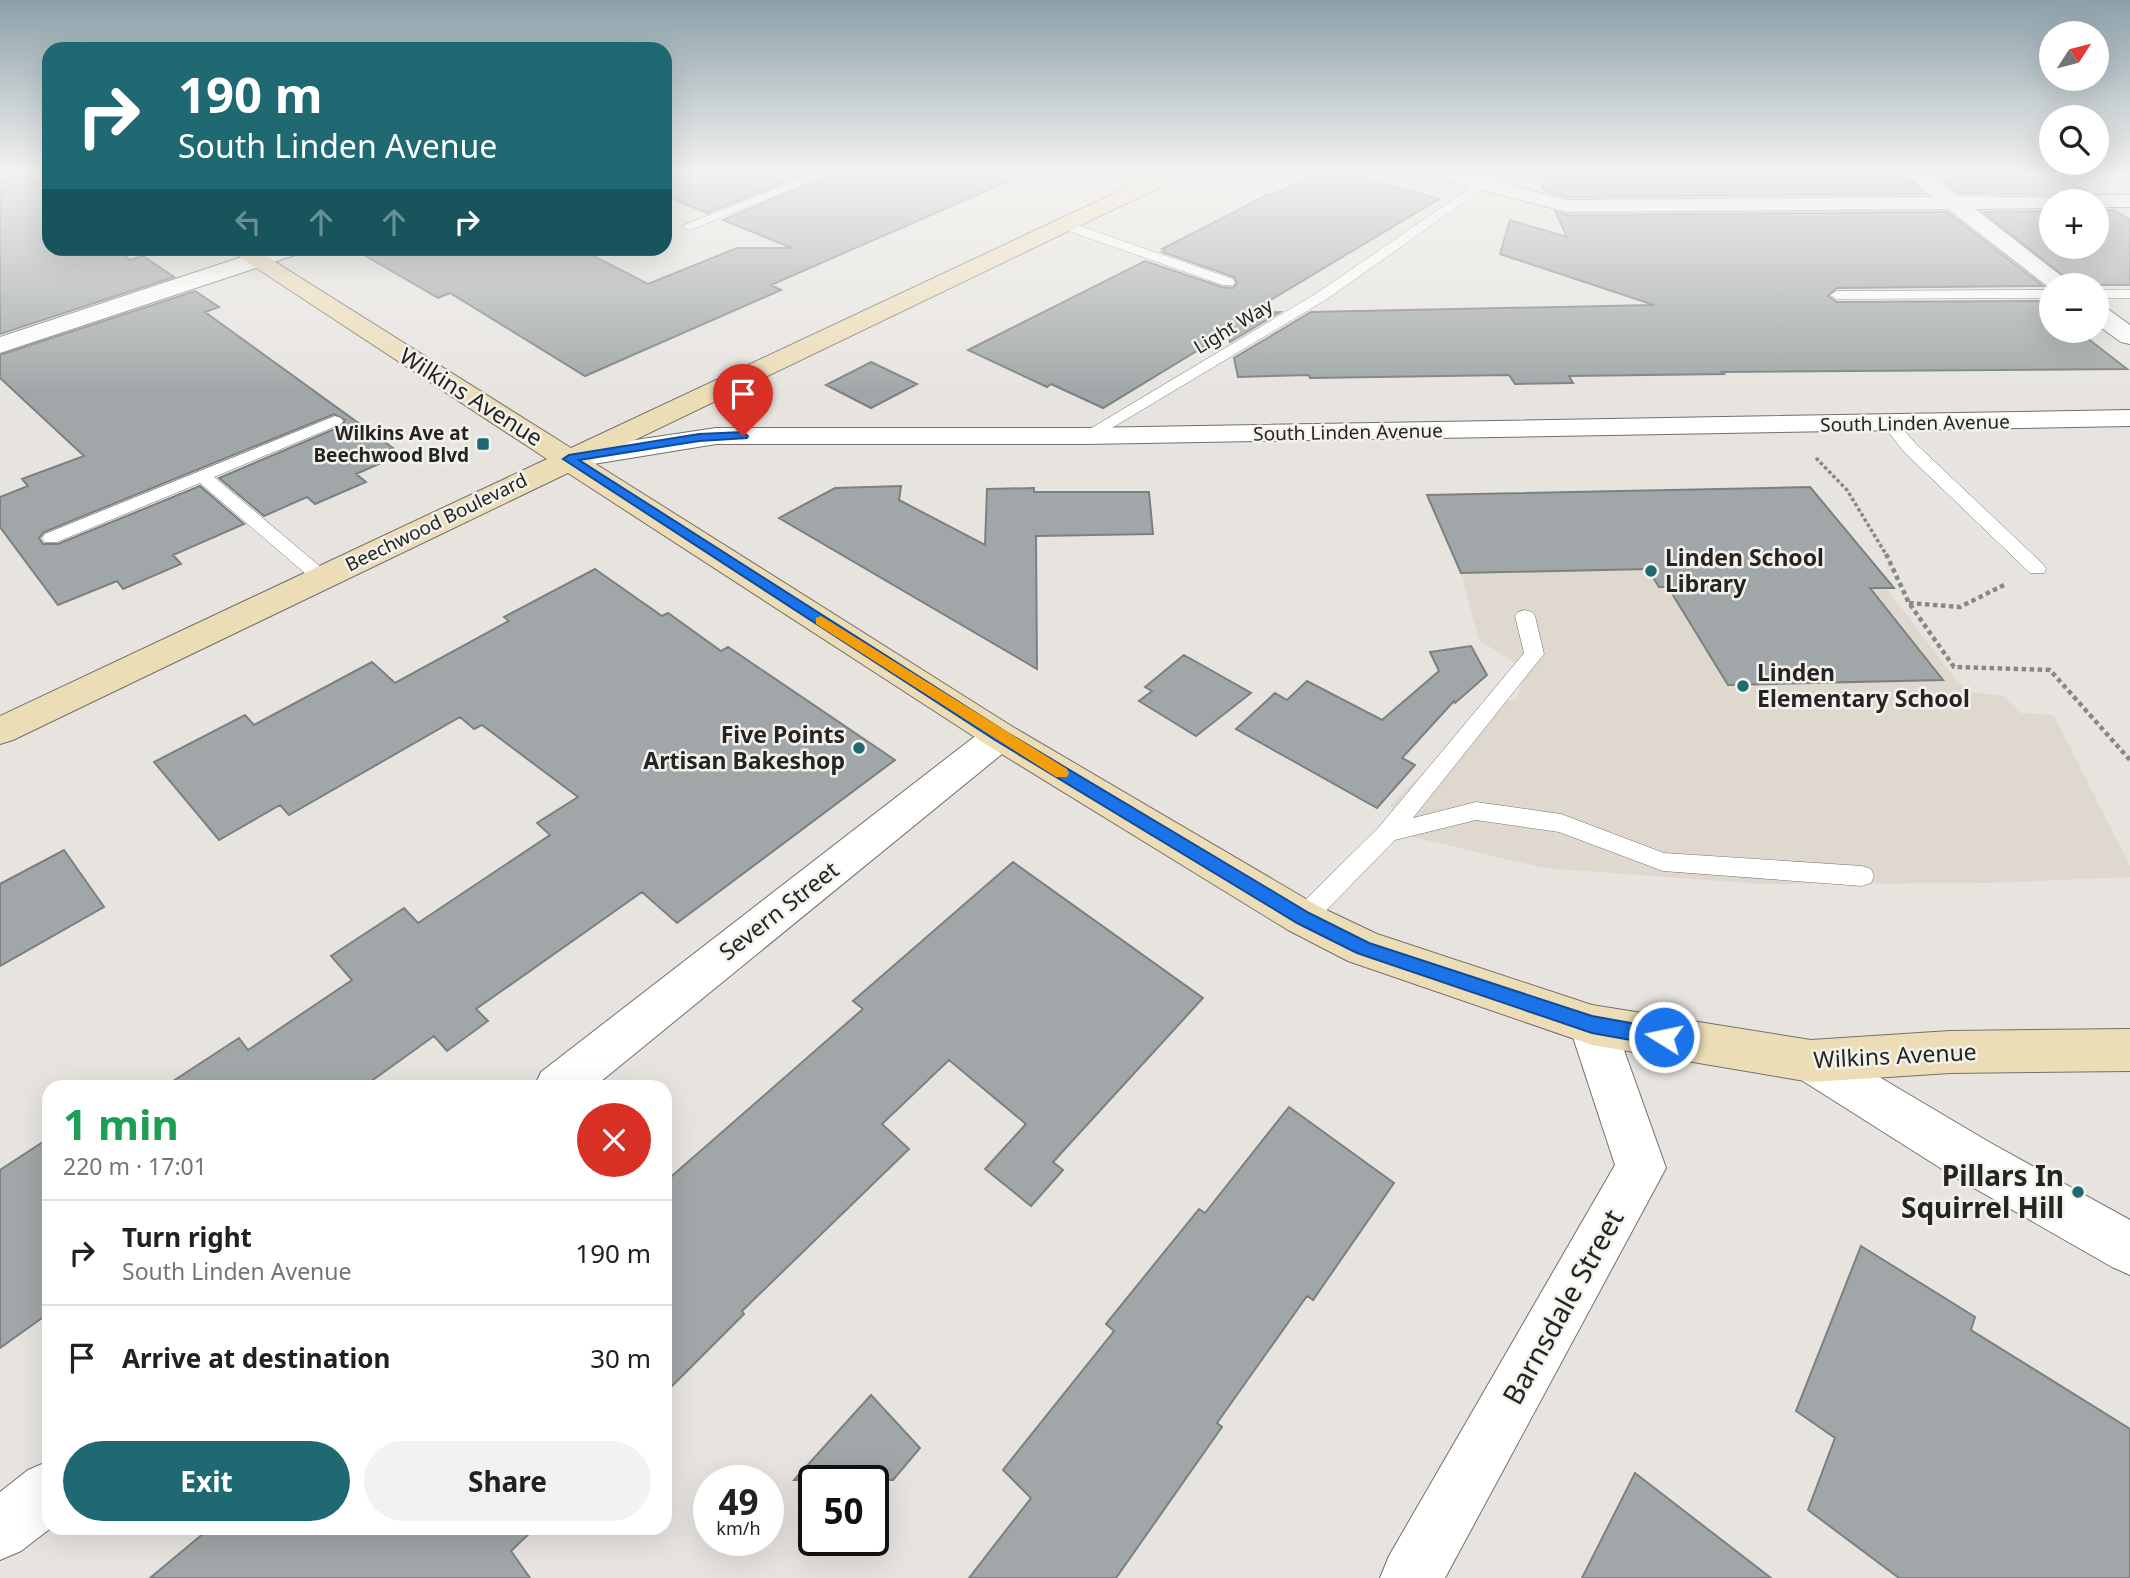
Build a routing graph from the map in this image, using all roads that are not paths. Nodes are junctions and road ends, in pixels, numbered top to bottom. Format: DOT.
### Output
graph roads {
  1 [pos="1021,246"];
  2 [pos="1124,246"];
  3 [pos="1394,246"];
  4 [pos="2009,246"];
  5 [pos="244,256"];
  6 [pos="249,256"];
  7 [pos="2045,273"];
  8 [pos="1228,282"];
  9 [pos="2039,294"];
  10 [pos="2109,294"];
  11 [pos="2130,294"];
  12 [pos="1837,295"];
  13 [pos="2109,322"];
  14 [pos="2130,337"];
  15 [pos="0,345"];
  16 [pos="2130,418"];
  17 [pos="335,421"];
  18 [pos="1890,424"];
  19 [pos="1086,436"];
  20 [pos="569,459"];
  21 [pos="203,476"];
  22 [pos="51,538"];
  23 [pos="2037,569"];
  24 [pos="321,577"];
  25 [pos="1525,616"];
  26 [pos="0,731"];
  27 [pos="1000,736"];
  28 [pos="1387,833"];
  29 [pos="1862,876"];
  30 [pos="1303,918"];
  31 [pos="1592,1025"];
  32 [pos="2130,1050"];
  33 [pos="1811,1061"];
  34 [pos="567,1080"];
  35 [pos="2130,1249"];
  36 [pos="42,1497"];
  37 [pos="0,1530"];
  38 [pos="1411,1578"];
  1 -- 20 [label="main road, Beechwood Boulevard"];
  2 -- 8 [label="lane"];
  3 -- 19 [label="lane, Light Way"];
  4 -- 7 [label="street"];
  5 -- 15 [label="street"];
  6 -- 20 [label="main road, Wilkins Avenue"];
  9 -- 12 [label="lane"];
  10 -- 11 [label="lane"];
  13 -- 14 [label="street"];
  16 -- 18 [label="street, South Linden Avenue"];
  17 -- 21 [label="lane"];
  18 -- 19 [label="street, South Linden Avenue"];
  18 -- 23 [label="lane"];
  19 -- 20 [label="street, South Linden Avenue"];
  20 -- 24 [label="main road, Beechwood Boulevard"];
  20 -- 27 [label="main road, Wilkins Avenue"];
  21 -- 22 [label="lane"];
  21 -- 24 [label="lane"];
  24 -- 26 [label="main road, Beechwood Boulevard"];
  25 -- 28 [label="lane"];
  27 -- 30 [label="main road, Wilkins Avenue"];
  27 -- 34 [label="street, Severn Street"];
  28 -- 29 [label="lane"];
  28 -- 30 [label="lane"];
  30 -- 31 [label="main road, Wilkins Avenue"];
  31 -- 33 [label="main road, Wilkins Avenue"];
  31 -- 38 [label="street, Barnsdale Street"];
  32 -- 33 [label="main road, Wilkins Avenue"];
  33 -- 35 [label="street"];
  36 -- 37 [label="street"];
}
